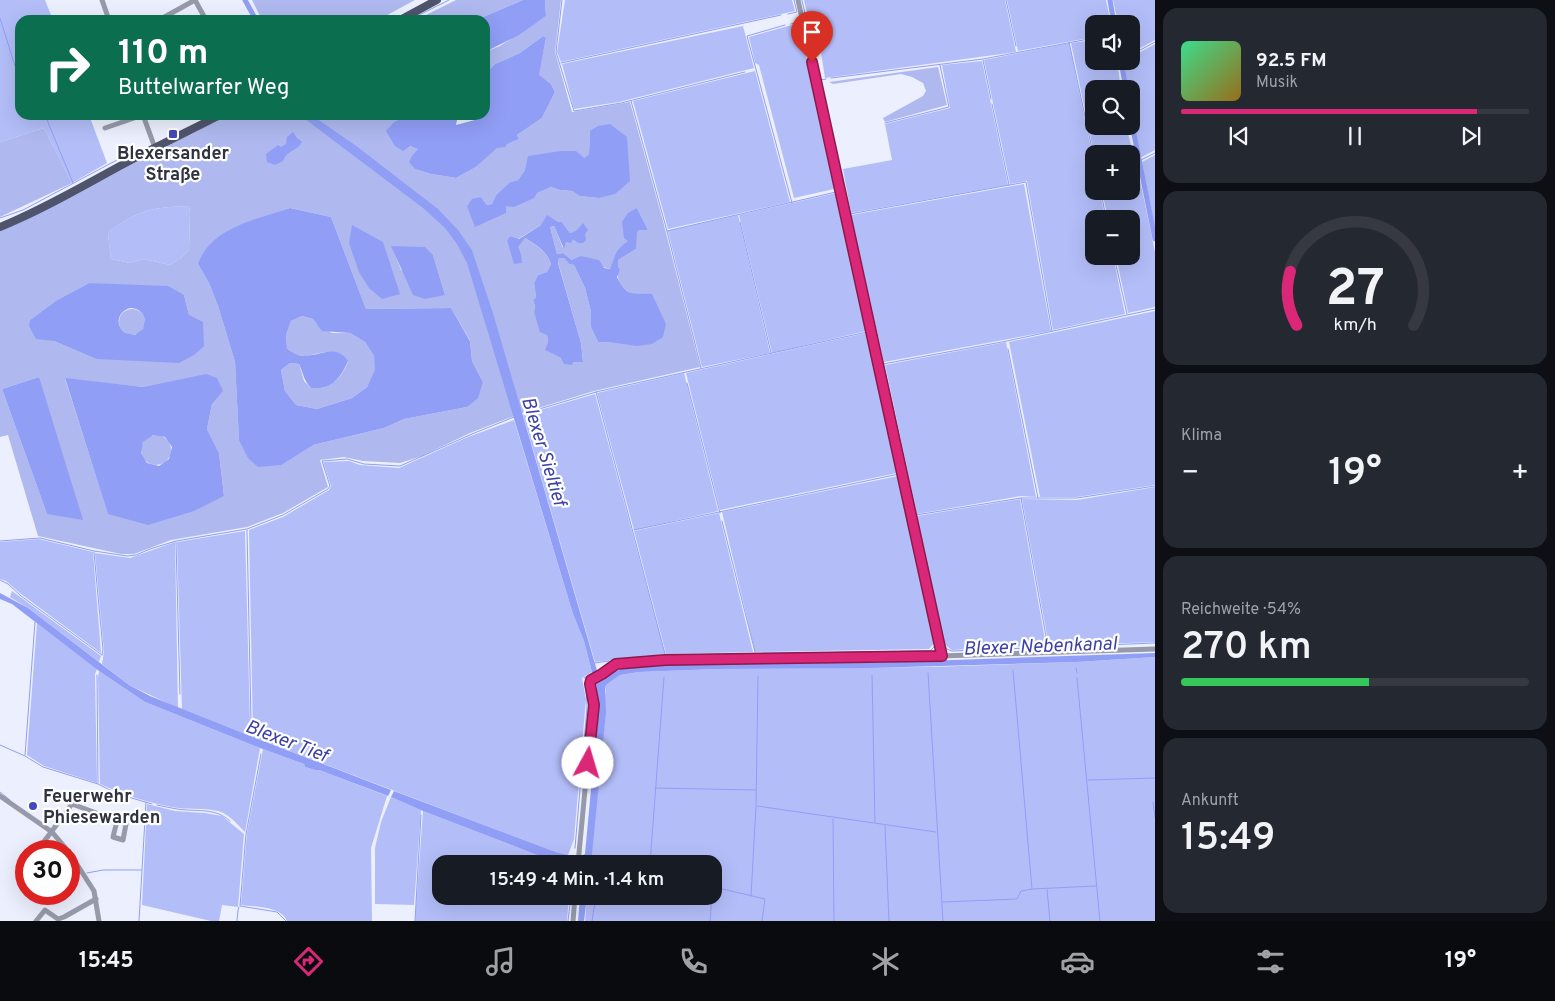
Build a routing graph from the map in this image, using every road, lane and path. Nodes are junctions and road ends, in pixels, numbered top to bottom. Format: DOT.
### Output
graph roads {
  1 [pos="102,0"];
  2 [pos="437,0"];
  3 [pos="798,0"];
  4 [pos="107,15"];
  5 [pos="168,15"];
  6 [pos="203,15"];
  7 [pos="409,15"];
  8 [pos="128,120"];
  9 [pos="144,120"];
  10 [pos="210,120"];
  11 [pos="105,128"];
  12 [pos="155,148"];
  13 [pos="0,226"];
  14 [pos="1155,649"];
  15 [pos="942,656"];
  16 [pos="0,796"];
  17 [pos="118,822"];
  18 [pos="52,832"];
  19 [pos="46,840"];
  20 [pos="58,840"];
  21 [pos="579,855"];
  22 [pos="80,870"];
  23 [pos="96,899"];
  24 [pos="574,905"];
  25 [pos="36,921"];
  26 [pos="99,921"];
  27 [pos="573,921"];
  1 -- 4 [label="street"];
  2 -- 7 [label="main road"];
  3 -- 15 [label="street"];
  5 -- 6 [label="street"];
  8 -- 11 [label="street"];
  9 -- 12 [label="street"];
  10 -- 12 [label="main road"];
  12 -- 13 [label="main road"];
  14 -- 15 [label="street"];
  15 -- 21 [label="street"];
  16 -- 18 [label="street"];
  17 -- 17 [label="street"];
  17 -- 18 [label="street"];
  18 -- 19 [label="street"];
  18 -- 20 [label="street"];
  22 -- 23 [label="street"];
  23 -- 25 [label="street"];
  23 -- 26 [label="street"];
  24 -- 27 [label="street"];
}
